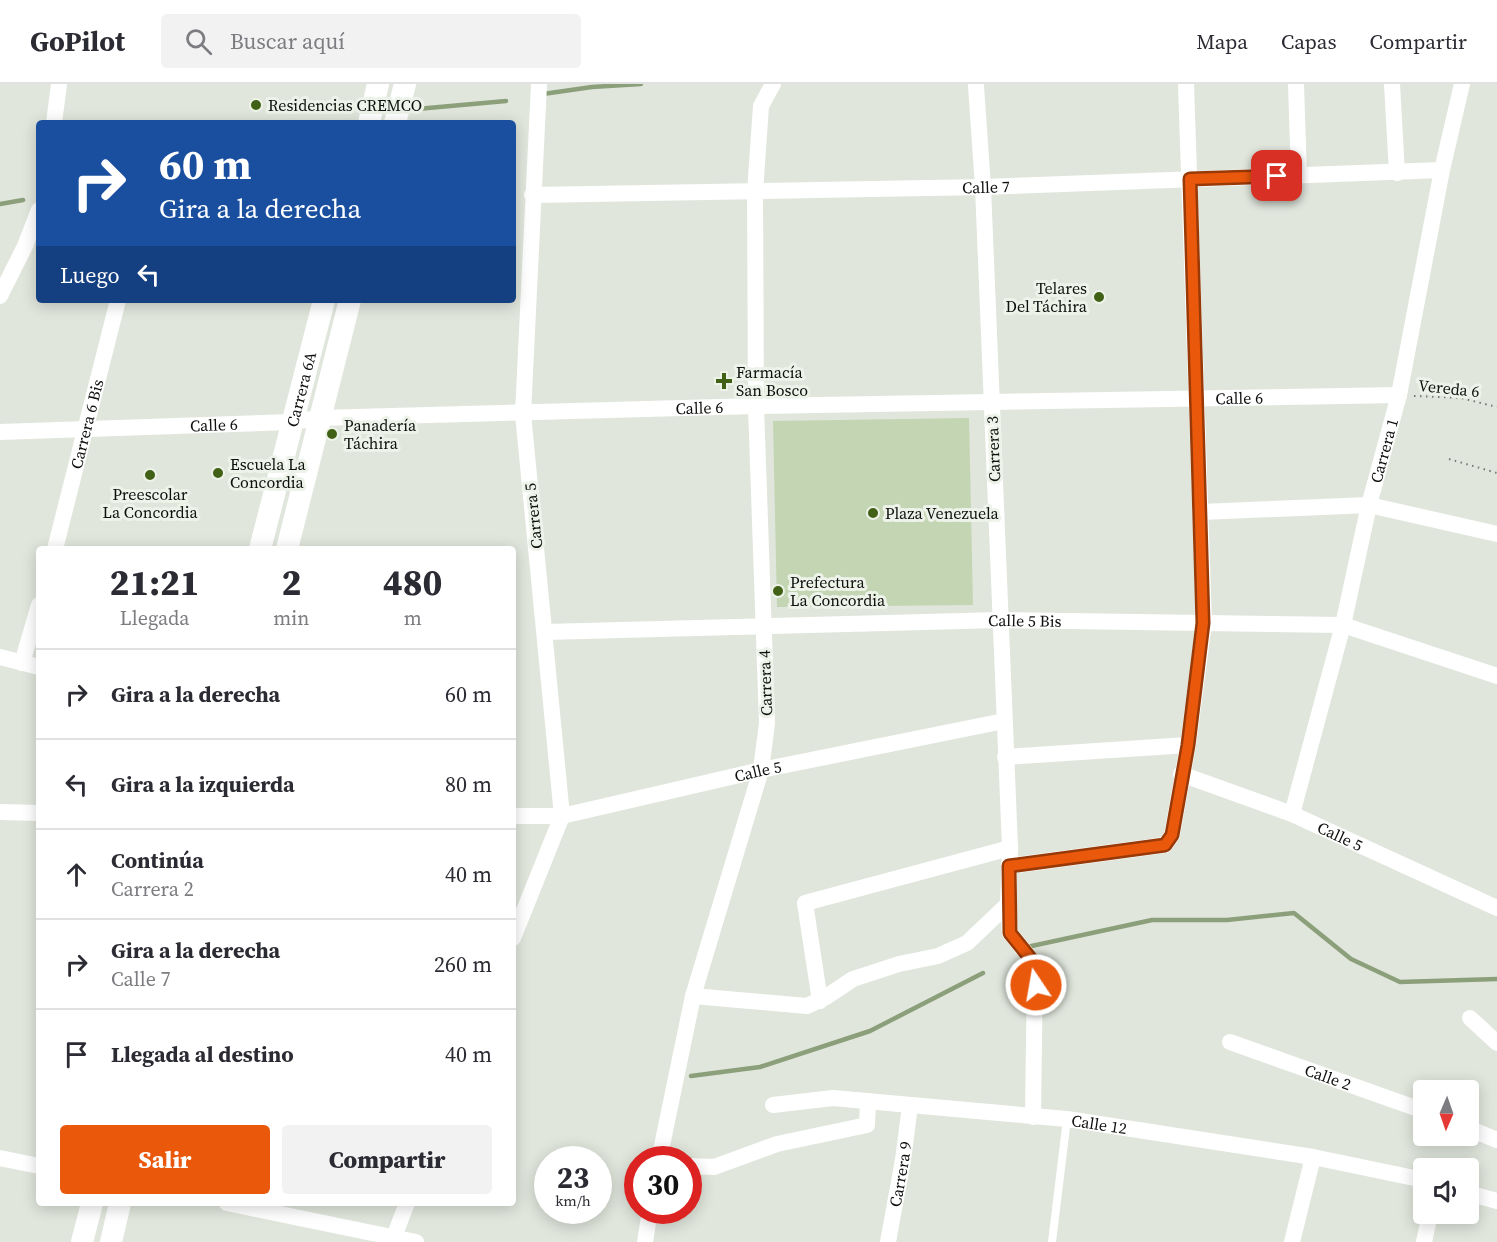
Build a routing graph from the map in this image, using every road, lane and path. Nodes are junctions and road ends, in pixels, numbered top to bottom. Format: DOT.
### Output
graph roads {
  1 [pos="59,84"];
  2 [pos="378,84"];
  3 [pos="405,84"];
  4 [pos="539,84"];
  5 [pos="773,84"];
  6 [pos="1185,84"];
  7 [pos="1296,84"];
  8 [pos="1392,84"];
  9 [pos="1462,84"];
  10 [pos="976,86"];
  11 [pos="54,120"];
  12 [pos="370,120"];
  13 [pos="396,120"];
  14 [pos="1442,170"];
  15 [pos="1397,172"];
  16 [pos="1299,176"];
  17 [pos="1190,179"];
  18 [pos="983,187"];
  19 [pos="755,192"];
  20 [pos="532,195"];
  21 [pos="36,219"];
  22 [pos="0,296"];
  23 [pos="117,303"];
  24 [pos="323,303"];
  25 [pos="349,303"];
  26 [pos="1399,395"];
  27 [pos="1198,400"];
  28 [pos="991,404"];
  29 [pos="756,406"];
  30 [pos="1497,407"];
  31 [pos="523,414"];
  32 [pos="320,418"];
  33 [pos="291,422"];
  34 [pos="84,431"];
  35 [pos="0,432"];
  36 [pos="1449,459"];
  37 [pos="1497,473"];
  38 [pos="1369,505"];
  39 [pos="1201,512"];
  40 [pos="1497,534"];
  41 [pos="56,546"];
  42 [pos="261,546"];
  43 [pos="289,546"];
  44 [pos="36,615"];
  45 [pos="1000,621"];
  46 [pos="1203,623"];
  47 [pos="1343,625"];
  48 [pos="764,627"];
  49 [pos="545,632"];
  50 [pos="0,657"];
  51 [pos="22,663"];
  52 [pos="36,666"];
  53 [pos="1497,676"];
  54 [pos="1004,721"];
  55 [pos="1188,745"];
  56 [pos="1005,757"];
  57 [pos="761,770"];
  58 [pos="1181,774"];
  59 [pos="0,812"];
  60 [pos="36,813"];
  61 [pos="1292,814"];
  62 [pos="516,816"];
  63 [pos="562,816"];
  64 [pos="1010,848"];
  65 [pos="1009,866"];
  66 [pos="1008,904"];
  67 [pos="1497,908"];
  68 [pos="516,931"];
  69 [pos="693,996"];
  70 [pos="820,1000"];
  71 [pos="1470,1018"];
  72 [pos="1230,1042"];
  73 [pos="1497,1043"];
  74 [pos="868,1101"];
  75 [pos="773,1105"];
  76 [pos="910,1106"];
  77 [pos="1413,1107"];
  78 [pos="1033,1117"];
  79 [pos="1067,1119"];
  80 [pos="1479,1133"];
  81 [pos="1497,1140"];
  82 [pos="662,1146"];
  83 [pos="1312,1157"];
  84 [pos="0,1158"];
  85 [pos="36,1165"];
  86 [pos="702,1167"];
  87 [pos="1413,1178"];
  88 [pos="1479,1196"];
  89 [pos="1497,1201"];
  90 [pos="91,1206"];
  91 [pos="119,1206"];
  92 [pos="240,1206"];
  93 [pos="406,1206"];
  94 [pos="648,1224"];
  95 [pos="1428,1224"];
  96 [pos="392,1240"];
  97 [pos="82,1242"];
  98 [pos="111,1242"];
  99 [pos="416,1242"];
  100 [pos="645,1242"];
  101 [pos="888,1242"];
  102 [pos="1052,1242"];
  103 [pos="1292,1242"];
  104 [pos="1424,1242"];
  1 -- 11 [label="street"];
  2 -- 12 [label="street"];
  3 -- 13 [label="street"];
  4 -- 20 [label="street, Carrera 5"];
  5 -- 19 [label="street, Carrera 4"];
  6 -- 17 [label="street"];
  7 -- 16 [label="street"];
  8 -- 15 [label="street"];
  9 -- 14 [label="street, Carrera 1"];
  10 -- 18 [label="street, Carrera 3"];
  14 -- 15 [label="street, Calle 7"];
  14 -- 26 [label="street, Carrera 1"];
  15 -- 16 [label="street, Calle 7"];
  16 -- 17 [label="street, Calle 7"];
  17 -- 18 [label="street, Calle 7"];
  17 -- 27 [label="street"];
  18 -- 19 [label="street, Calle 7"];
  18 -- 28 [label="street, Carrera 3"];
  19 -- 20 [label="street, Calle 7"];
  19 -- 29 [label="street, Carrera 4"];
  20 -- 31 [label="street, Carrera 5"];
  21 -- 22 [label="street"];
  23 -- 34 [label="street, Carrera 6 Bis"];
  24 -- 33 [label="street, Carrera 6A"];
  25 -- 32 [label="street, Carrera 6A"];
  26 -- 27 [label="street, Calle 6"];
  26 -- 30 [label="path, Vereda 6"];
  26 -- 38 [label="street, Carrera 1"];
  27 -- 28 [label="street, Calle 6"];
  27 -- 39 [label="street"];
  28 -- 29 [label="street, Calle 6"];
  28 -- 45 [label="street, Carrera 3"];
  29 -- 31 [label="street, Calle 6"];
  29 -- 48 [label="street, Carrera 4"];
  31 -- 32 [label="street, Calle 6"];
  31 -- 49 [label="street, Carrera 5"];
  32 -- 33 [label="street, Calle 6"];
  32 -- 43 [label="street, Carrera 6A"];
  33 -- 34 [label="street, Calle 6"];
  33 -- 42 [label="street, Carrera 6A"];
  34 -- 35 [label="street, Calle 6"];
  34 -- 41 [label="street, Carrera 6 Bis"];
  36 -- 37 [label="path"];
  38 -- 39 [label="street"];
  38 -- 40 [label="street"];
  38 -- 47 [label="street, Carrera 1"];
  39 -- 46 [label="street"];
  44 -- 51 [label="street"];
  45 -- 46 [label="street, Calle 5 Bis"];
  45 -- 48 [label="street, Calle 5 Bis"];
  45 -- 54 [label="street, Carrera 3"];
  46 -- 47 [label="street, Calle 5 Bis"];
  46 -- 55 [label="street"];
  47 -- 53 [label="street, Calle 5 Bis"];
  47 -- 61 [label="street, Carrera 1"];
  48 -- 49 [label="street, Calle 5 Bis"];
  48 -- 57 [label="street, Carrera 4"];
  49 -- 63 [label="street, Carrera 5"];
  50 -- 51 [label="street"];
  51 -- 52 [label="street"];
  54 -- 56 [label="street, Carrera 3"];
  54 -- 57 [label="street, Calle 5"];
  55 -- 56 [label="street"];
  55 -- 58 [label="street"];
  56 -- 64 [label="street, Carrera 3"];
  57 -- 63 [label="street, Calle 5"];
  57 -- 69 [label="street, Carrera 4"];
  58 -- 61 [label="street, Calle 5"];
  58 -- 65 [label="street"];
  59 -- 60 [label="street"];
  61 -- 67 [label="street, Calle 5"];
  62 -- 63 [label="street, Calle 5"];
  63 -- 68 [label="street, Carrera 5"];
  64 -- 65 [label="street, Carrera 3"];
  64 -- 70 [label="street"];
  65 -- 66 [label="street, Carrera 3"];
  66 -- 70 [label="street"];
  66 -- 78 [label="street, Carrera 3"];
  69 -- 70 [label="street"];
  69 -- 82 [label="street, Carrera 4"];
  71 -- 73 [label="street"];
  72 -- 77 [label="street, Calle 2"];
  74 -- 75 [label="street, Calle 12"];
  74 -- 76 [label="street, Calle 12"];
  74 -- 86 [label="street"];
  76 -- 78 [label="street, Calle 12"];
  76 -- 101 [label="street, Carrera 9"];
  78 -- 79 [label="street, Calle 12"];
  79 -- 83 [label="street, Calle 12"];
  79 -- 102 [label="lane"];
  80 -- 81 [label="street"];
  83 -- 87 [label="street, Calle 12"];
  83 -- 103 [label="street"];
  84 -- 85 [label="street"];
  88 -- 89 [label="street"];
  90 -- 97 [label="street"];
  91 -- 98 [label="street"];
  92 -- 96 [label="street"];
  93 -- 96 [label="street"];
  94 -- 100 [label="street"];
  95 -- 104 [label="street"];
  96 -- 99 [label="street"];
}
